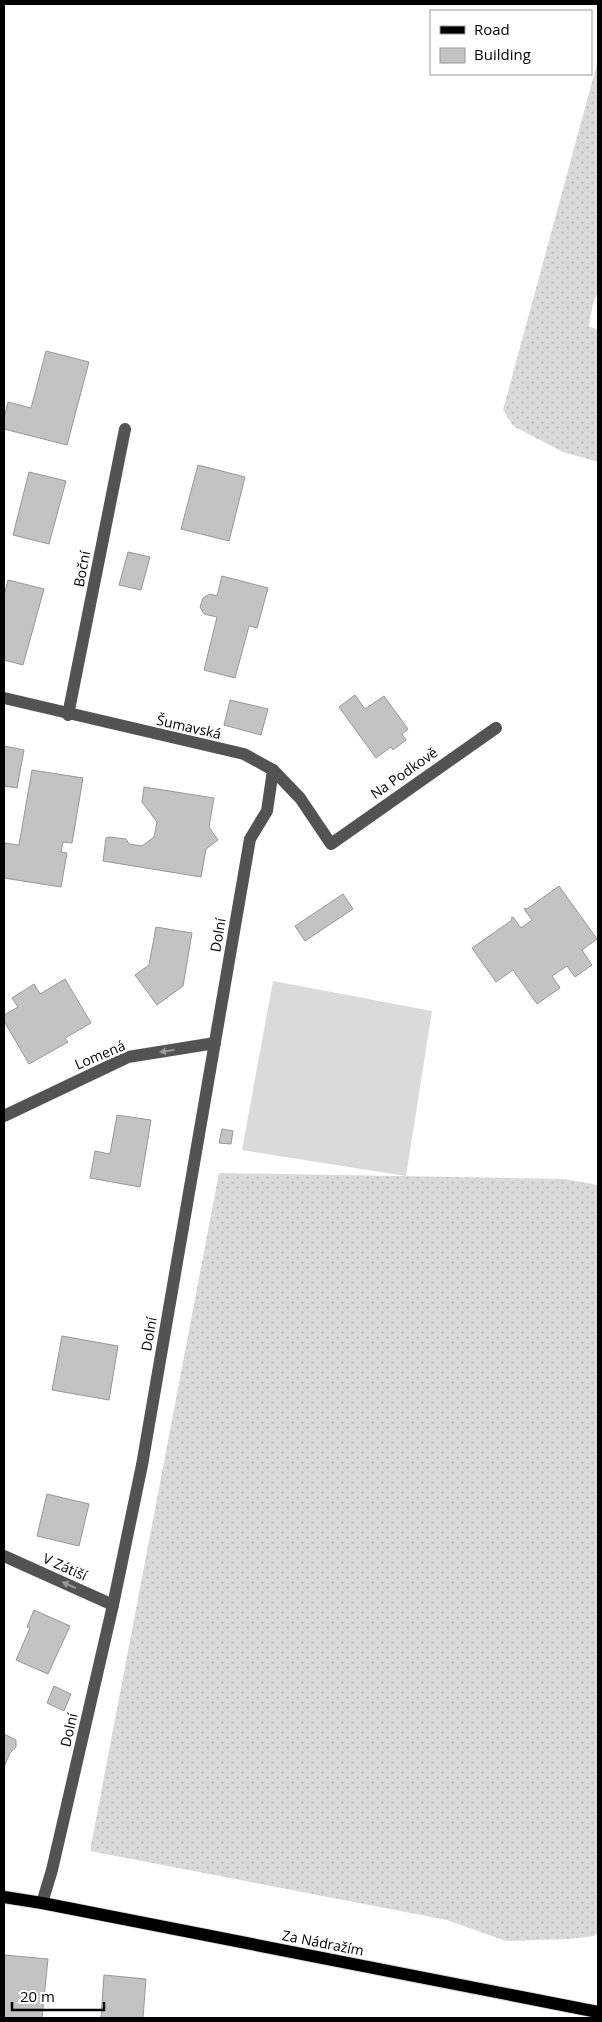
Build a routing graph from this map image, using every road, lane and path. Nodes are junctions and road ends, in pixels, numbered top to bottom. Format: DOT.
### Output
graph roads {
  1 [pos="125,429"];
  2 [pos="4,698"];
  3 [pos="68,715"];
  4 [pos="496,728"];
  5 [pos="273,770"];
  6 [pos="331,844"];
  7 [pos="215,1043"];
  8 [pos="4,1116"];
  9 [pos="4,1556"];
  10 [pos="114,1605"];
  11 [pos="4,1897"];
  12 [pos="42,1903"];
  13 [pos="598,2012"];
  1 -- 3 [label="street, Boční"];
  2 -- 3 [label="street, Šumavská"];
  3 -- 5 [label="street, Šumavská"];
  4 -- 6 [label="street, Na Podkově"];
  5 -- 6 [label="street, Šumavská"];
  5 -- 7 [label="street, Dolní"];
  7 -- 8 [label="street, Lomená, one-way"];
  7 -- 10 [label="street, Dolní"];
  10 -- 9 [label="street, V Zátiší, one-way"];
  10 -- 12 [label="street, Dolní"];
  11 -- 12 [label="main road, Za Nádražím"];
  12 -- 13 [label="main road, Za Nádražím"];
}
